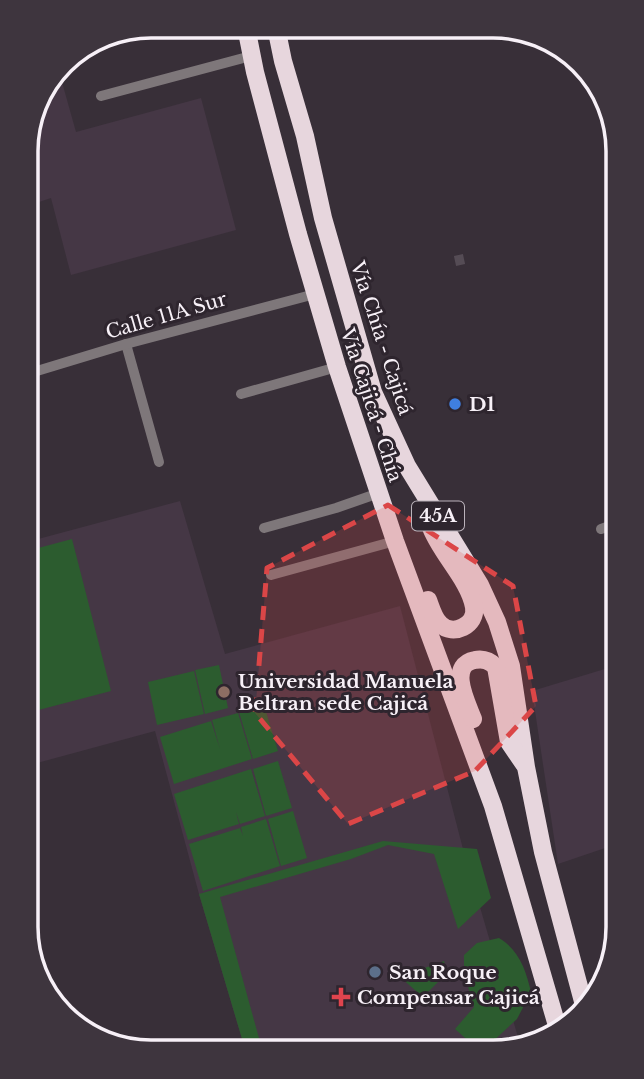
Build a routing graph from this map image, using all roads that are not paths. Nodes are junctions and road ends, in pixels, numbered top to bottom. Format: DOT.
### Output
graph roads {
  1 [pos="248,38"];
  2 [pos="278,38"];
  3 [pos="251,56"];
  4 [pos="101,96"];
  5 [pos="315,294"];
  6 [pos="126,344"];
  7 [pos="337,367"];
  8 [pos="38,371"];
  9 [pos="241,394"];
  10 [pos="159,461"];
  11 [pos="379,493"];
  12 [pos="429,501"];
  13 [pos="606,527"];
  14 [pos="264,528"];
  15 [pos="601,529"];
  16 [pos="397,547"];
  17 [pos="271,575"];
  18 [pos="526,767"];
  19 [pos="517,888"];
  20 [pos="582,996"];
  21 [pos="555,1021"];
  1 -- 3 [label="highway, Vía Cajicá - Chía / 45A"];
  2 -- 12 [label="highway, Vía Chía - Cajicá / 45A"];
  3 -- 4 [label="street"];
  3 -- 5 [label="highway, Vía Cajicá - Chía / 45A"];
  5 -- 6 [label="street, Calle 11A Sur"];
  5 -- 7 [label="highway, Vía Cajicá - Chía / 45A"];
  6 -- 8 [label="street, Calle 11A Sur"];
  6 -- 10 [label="street"];
  7 -- 9 [label="street"];
  7 -- 11 [label="highway, Vía Cajicá - Chía / 45A"];
  11 -- 14 [label="street"];
  11 -- 16 [label="highway, Vía Cajicá - Chía / 45A"];
  12 -- 16 [label="highway"];
  12 -- 18 [label="highway, Vía Chía - Cajicá / 45A"];
  13 -- 15 [label="street"];
  16 -- 17 [label="street"];
  16 -- 19 [label="highway, Vía Cajicá - Chía / 45A"];
  18 -- 19 [label="highway"];
  18 -- 20 [label="highway, Vía Chía - Cajicá / 45A"];
  19 -- 21 [label="highway, Vía Cajicá - Chía / 45A"];
}
